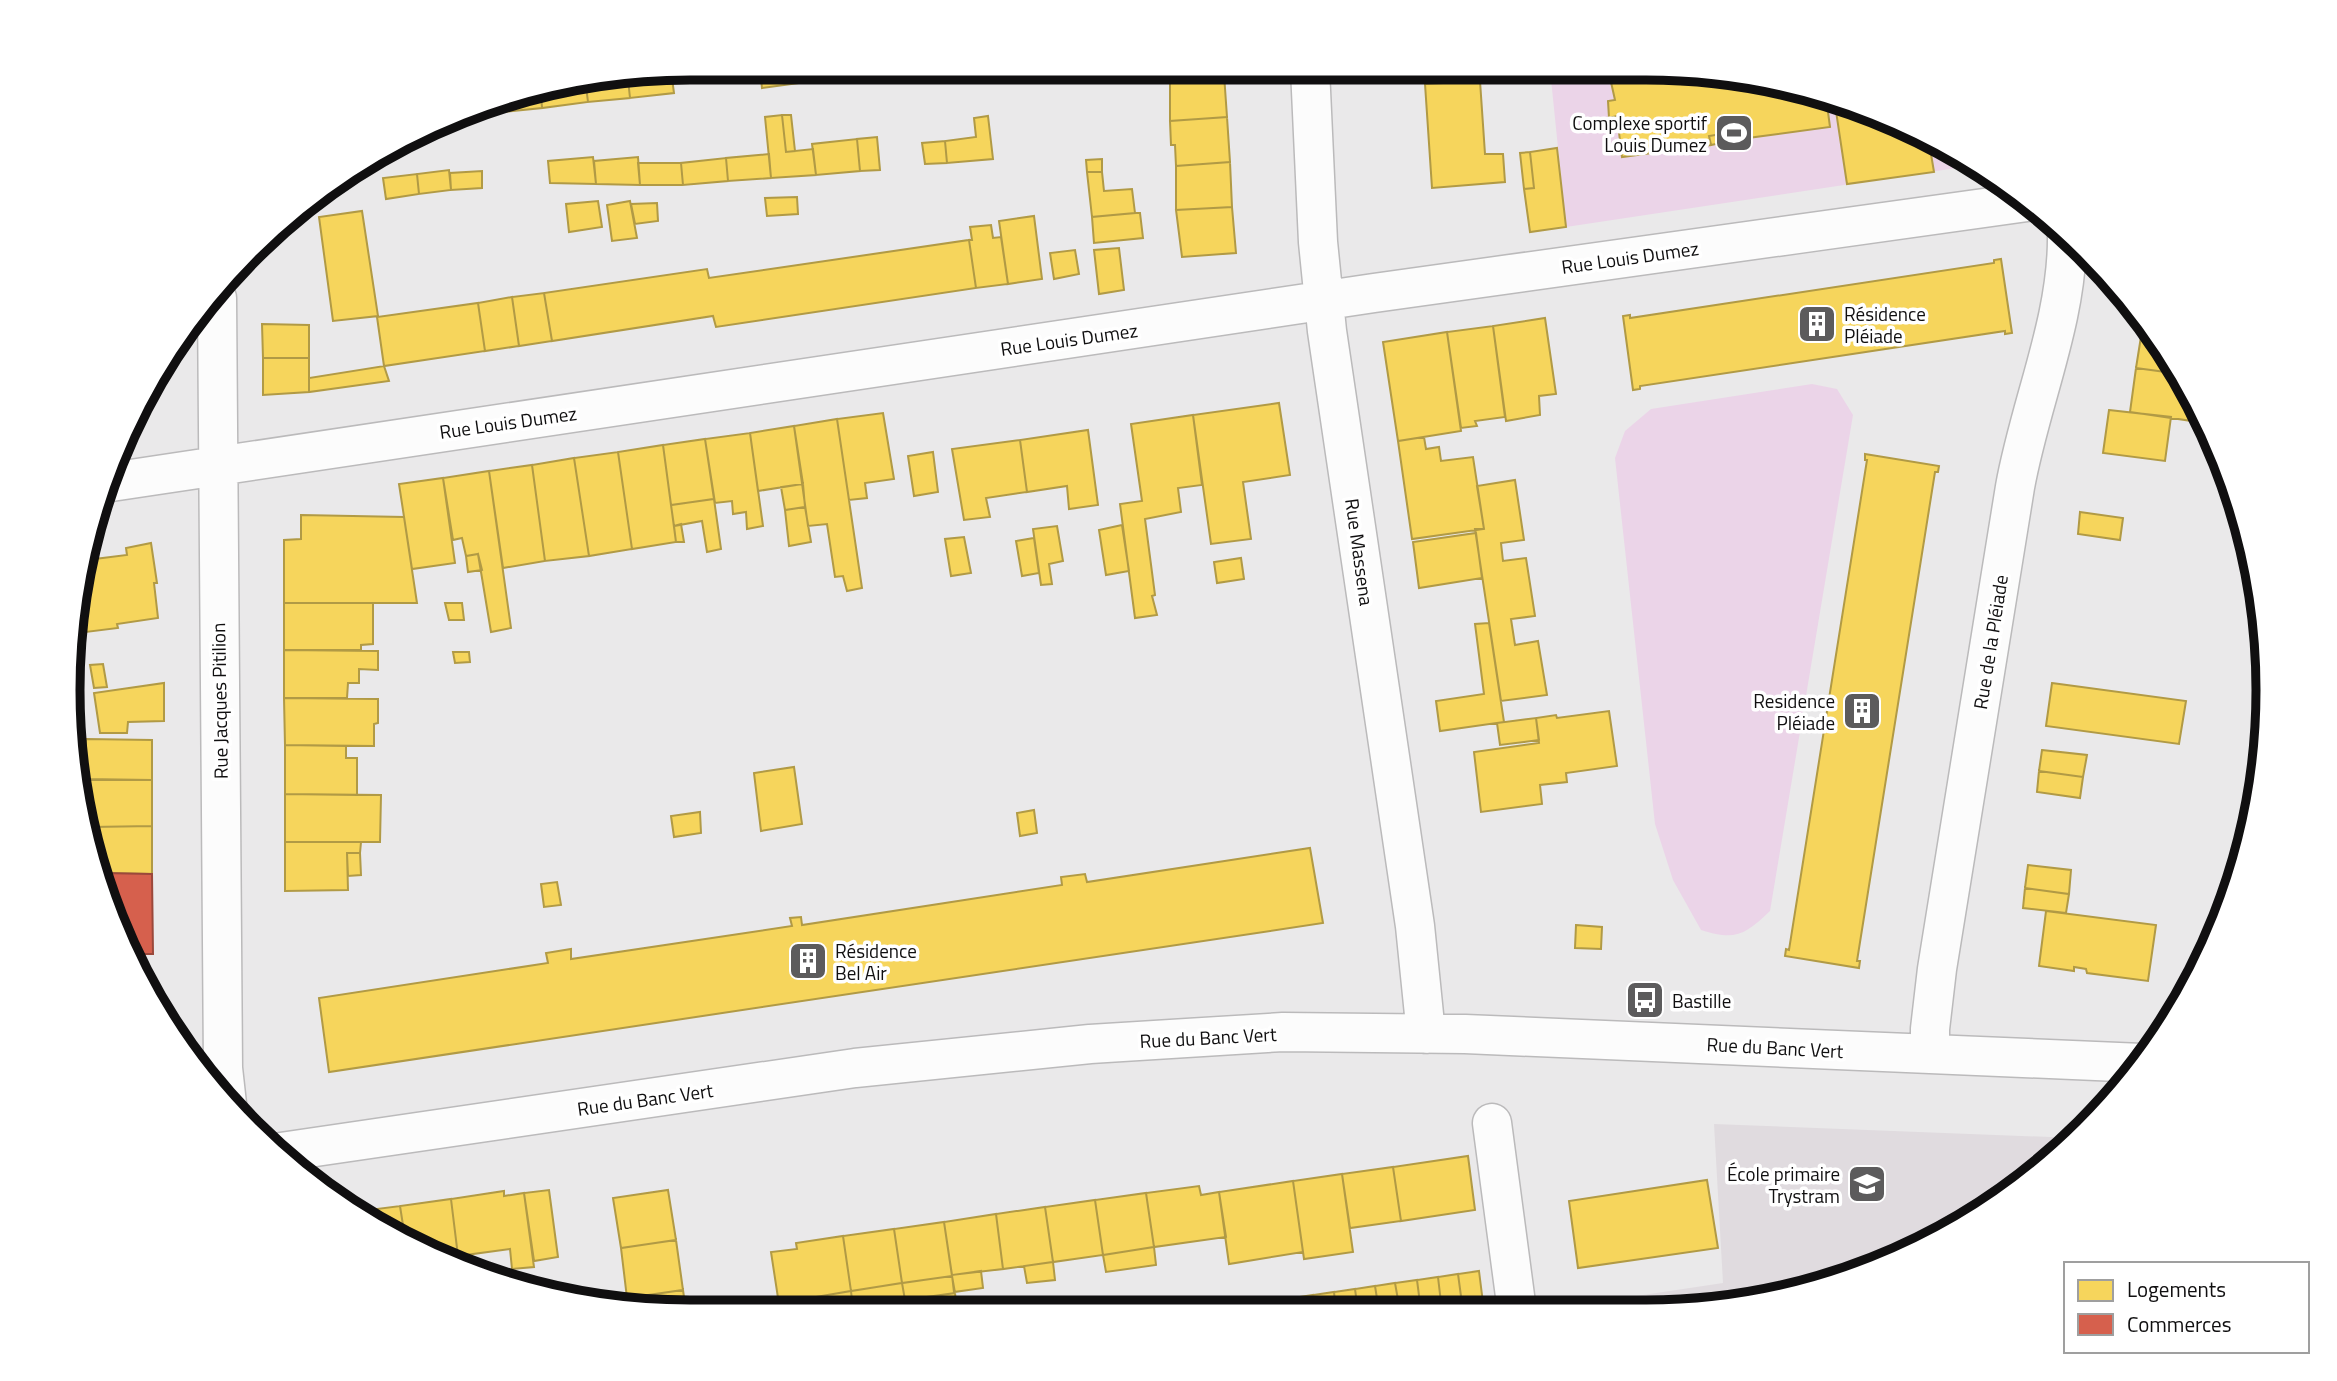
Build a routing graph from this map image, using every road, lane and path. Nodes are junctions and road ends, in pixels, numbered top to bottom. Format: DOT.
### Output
graph roads {
  1 [pos="1311,80"];
  2 [pos="2014,204"];
  3 [pos="2066,248"];
  4 [pos="1324,302"];
  5 [pos="217,307"];
  6 [pos="218,466"];
  7 [pos="118,481"];
  8 [pos="1426,1034"];
  9 [pos="1930,1054"];
  10 [pos="2130,1062"];
  11 [pos="225,1084"];
  12 [pos="1492,1123"];
  13 [pos="290,1151"];
  14 [pos="1516,1300"];
  1 -- 4 [label="street, Rue Massena"];
  2 -- 4 [label="street, Rue Louis Dumez"];
  3 -- 9 [label="street, Rue de la Pléiade"];
  4 -- 6 [label="street, Rue Louis Dumez"];
  4 -- 8 [label="street, Rue Massena"];
  5 -- 6 [label="street, Rue Jacques Pitilion"];
  6 -- 7 [label="street, Rue Louis Dumez"];
  6 -- 11 [label="street, Rue Jacques Pitilion"];
  8 -- 9 [label="street, Rue du Banc Vert"];
  8 -- 13 [label="street, Rue du Banc Vert"];
  9 -- 10 [label="street, Rue du Banc Vert"];
  12 -- 14 [label="street"];
}
